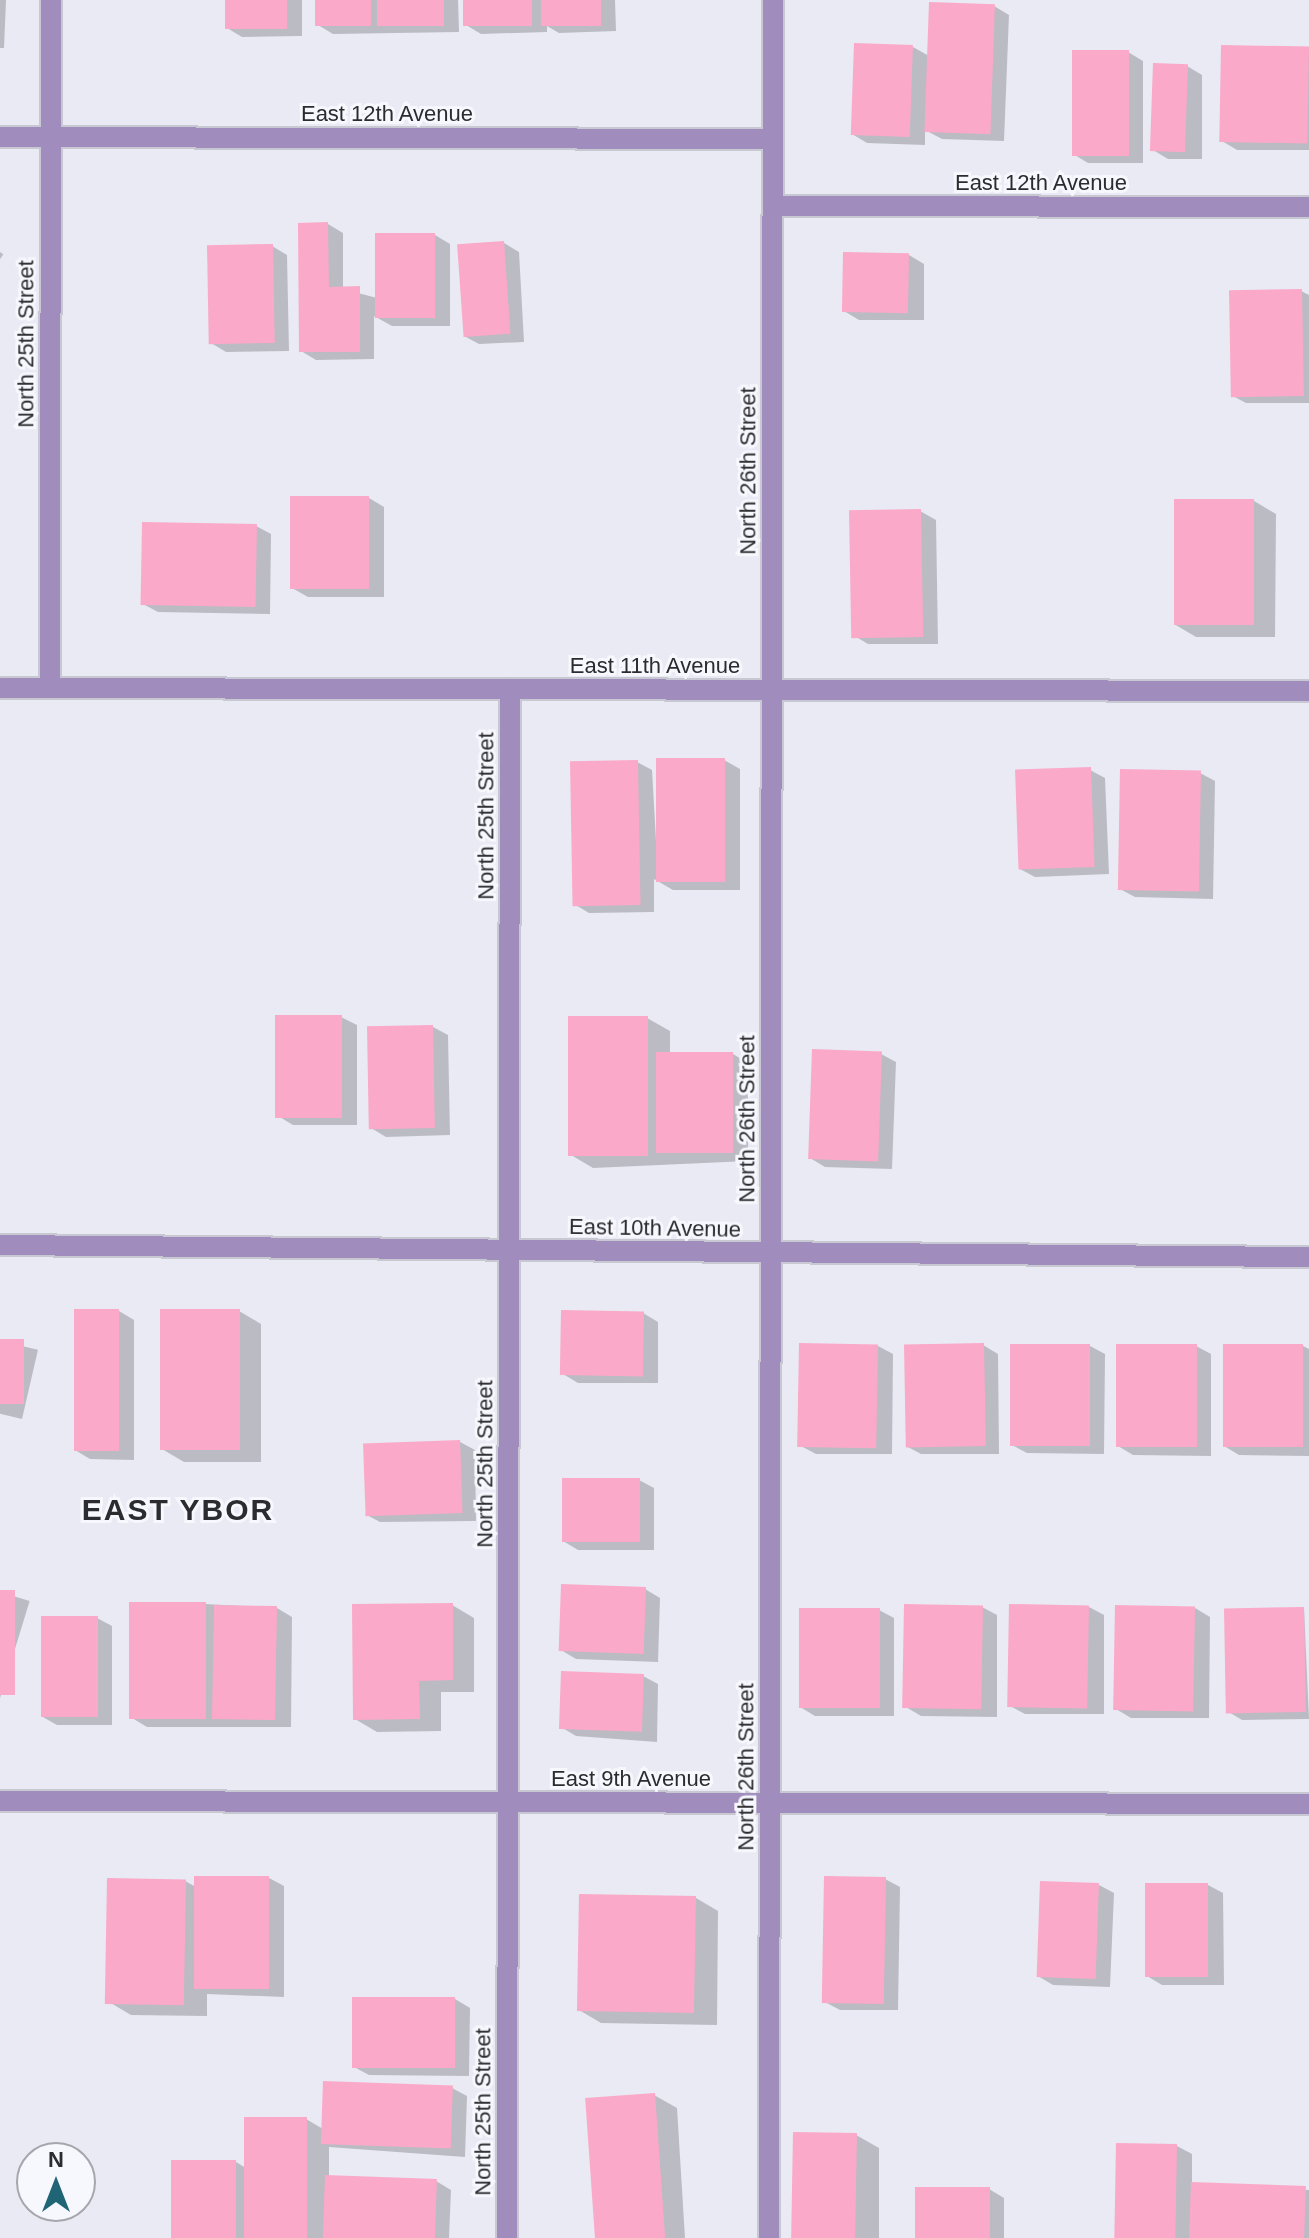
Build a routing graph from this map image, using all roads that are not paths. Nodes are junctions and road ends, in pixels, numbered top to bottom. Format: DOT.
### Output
graph roads {
  1 [pos="51,0"];
  2 [pos="773,0"];
  3 [pos="0,137"];
  4 [pos="50,137"];
  5 [pos="773,139"];
  6 [pos="773,206"];
  7 [pos="1309,207"];
  8 [pos="0,688"];
  9 [pos="50,688"];
  10 [pos="510,689"];
  11 [pos="772,690"];
  12 [pos="1309,691"];
  13 [pos="0,1245"];
  14 [pos="509,1250"];
  15 [pos="770,1253"];
  16 [pos="1309,1257"];
  17 [pos="0,1801"];
  18 [pos="508,1802"];
  19 [pos="770,1803"];
  20 [pos="1309,1804"];
  21 [pos="507,2238"];
  22 [pos="769,2238"];
  1 -- 4 [label="street, North 25th Street"];
  2 -- 5 [label="street, North 26th Street"];
  3 -- 4 [label="street, East 12th Avenue"];
  4 -- 5 [label="street, East 12th Avenue"];
  4 -- 9 [label="street, North 25th Street"];
  5 -- 6 [label="street, North 26th Street"];
  6 -- 7 [label="street, East 12th Avenue"];
  6 -- 11 [label="street, North 26th Street"];
  8 -- 9 [label="street, East 11th Avenue"];
  9 -- 10 [label="street, East 11th Avenue"];
  10 -- 11 [label="street, East 11th Avenue"];
  10 -- 14 [label="street, North 25th Street"];
  11 -- 12 [label="street, East 11th Avenue"];
  11 -- 15 [label="street, North 26th Street"];
  13 -- 14 [label="street, East 10th Avenue"];
  14 -- 15 [label="street, East 10th Avenue"];
  14 -- 18 [label="street, North 25th Street"];
  15 -- 16 [label="street, East 10th Avenue"];
  15 -- 19 [label="street, North 26th Street"];
  17 -- 18 [label="street, East 9th Avenue"];
  18 -- 19 [label="street, East 9th Avenue"];
  18 -- 21 [label="street, North 25th Street"];
  19 -- 20 [label="street, East 9th Avenue"];
  19 -- 22 [label="street, North 26th Street"];
}
